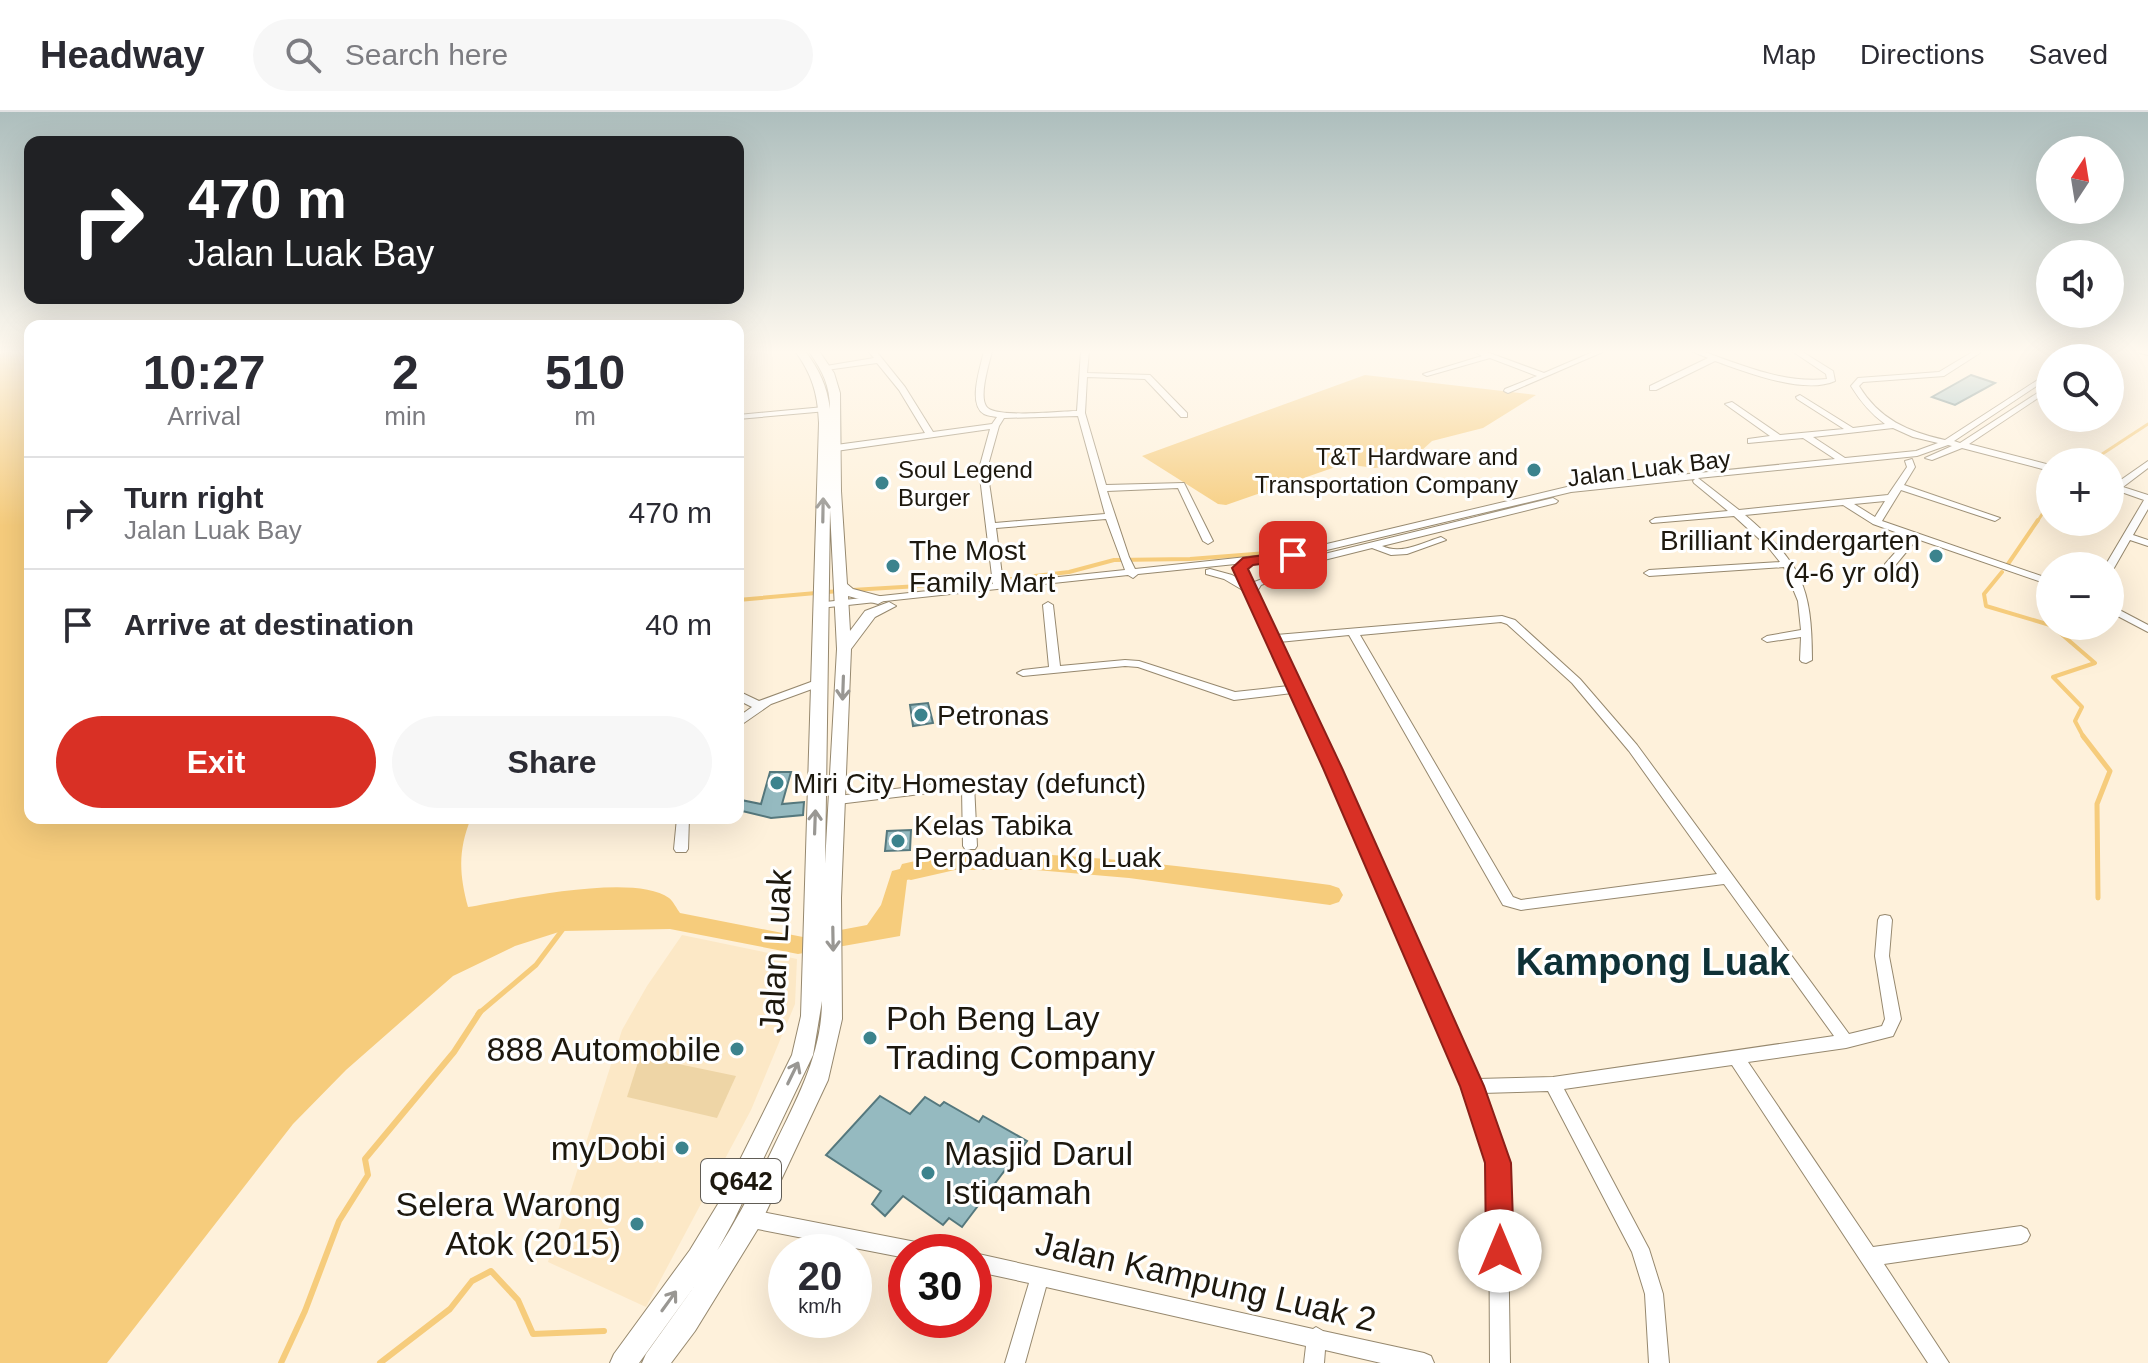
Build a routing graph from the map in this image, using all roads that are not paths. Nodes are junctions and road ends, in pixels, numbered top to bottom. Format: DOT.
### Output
graph roads {
  1 [pos="820,409"];
  2 [pos="824,409"];
  3 [pos="835,409"];
  4 [pos="913,409"];
  5 [pos="984,409"];
  6 [pos="1081,409"];
  7 [pos="1179,409"];
  8 [pos="1737,409"];
  9 [pos="1819,409"];
  10 [pos="1872,409"];
  11 [pos="2002,409"];
  12 [pos="2015,409"];
  13 [pos="1081,413"];
  14 [pos="1184,415"];
  15 [pos="744,416"];
  16 [pos="1002,416"];
  17 [pos="995,426"];
  18 [pos="1891,426"];
  19 [pos="1853,431"];
  20 [pos="1906,433"];
  21 [pos="930,434"];
  22 [pos="1806,436"];
  23 [pos="1974,436"];
  24 [pos="1778,438"];
  25 [pos="1751,441"];
  26 [pos="1959,441"];
  27 [pos="1944,444"];
  28 [pos="836,448"];
  29 [pos="1985,451"];
  30 [pos="1913,457"];
  31 [pos="1844,461"];
  32 [pos="2036,464"];
  33 [pos="2148,464"];
  34 [pos="2124,480"];
  35 [pos="1697,481"];
  36 [pos="1900,487"];
  37 [pos="1104,488"];
  38 [pos="2124,490"];
  39 [pos="1889,498"];
  40 [pos="2148,500"];
  41 [pos="1846,503"];
  42 [pos="1733,512"];
  43 [pos="1110,516"];
  44 [pos="1995,518"];
  45 [pos="1655,521"];
  46 [pos="1876,522"];
  47 [pos="991,526"];
  48 [pos="1916,535"];
  49 [pos="2129,537"];
  50 [pos="1441,540"];
  51 [pos="1208,541"];
  52 [pos="2148,543"];
  53 [pos="1375,546"];
  54 [pos="2119,552"];
  55 [pos="1330,557"];
  56 [pos="1244,564"];
  57 [pos="1788,564"];
  58 [pos="1889,566"];
  59 [pos="1130,568"];
  60 [pos="1210,572"];
  61 [pos="1649,573"];
  62 [pos="2036,577"];
  63 [pos="998,581"];
  64 [pos="1250,591"];
  65 [pos="842,594"];
  66 [pos="820,600"];
  67 [pos="884,603"];
  68 [pos="1048,605"];
  69 [pos="2124,616"];
  70 [pos="2148,629"];
  71 [pos="1805,633"];
  72 [pos="1354,634"];
  73 [pos="1272,639"];
  74 [pos="1767,639"];
  75 [pos="844,649"];
  76 [pos="1806,660"];
  77 [pos="1055,670"];
  78 [pos="1023,673"];
  79 [pos="818,688"];
  80 [pos="1296,689"];
  81 [pos="744,698"];
  82 [pos="759,706"];
  83 [pos="744,718"];
  84 [pos="838,800"];
  85 [pos="683,824"];
  86 [pos="970,846"];
  87 [pos="681,849"];
  88 [pos="1734,884"];
  89 [pos="822,899"];
  90 [pos="1885,920"];
  91 [pos="823,979"];
  92 [pos="1846,1041"];
  93 [pos="1736,1058"];
  94 [pos="1553,1084"];
  95 [pos="1472,1086"];
  96 [pos="726,1212"];
  97 [pos="751,1219"];
  98 [pos="2021,1235"];
  99 [pos="888,1246"];
  100 [pos="1868,1257"];
  101 [pos="992,1266"];
  102 [pos="1040,1277"];
  103 [pos="1316,1337"];
  104 [pos="623,1363"];
  105 [pos="655,1363"];
  106 [pos="1015,1363"];
  107 [pos="1314,1363"];
  108 [pos="1424,1363"];
  109 [pos="1500,1363"];
  110 [pos="1659,1363"];
  111 [pos="1939,1363"];
  1 -- 15 [label="street"];
  66 -- 2 [label="main road, Jalan Luak, one-way"];
  3 -- 28 [label="main road, Jalan Luak"];
  4 -- 21 [label="street"];
  5 -- 16 [label="street"];
  6 -- 13 [label="street"];
  7 -- 14 [label="street"];
  8 -- 24 [label="street"];
  9 -- 19 [label="street"];
  10 -- 18 [label="street"];
  11 -- 26 [label="street, Jalan Luak Bay"];
  12 -- 23 [label="street, Jalan Luak Bay"];
  13 -- 16 [label="street"];
  13 -- 37 [label="street"];
  16 -- 17 [label="street"];
  17 -- 21 [label="street"];
  17 -- 47 [label="street"];
  18 -- 19 [label="street"];
  18 -- 20 [label="street"];
  19 -- 22 [label="street"];
  20 -- 27 [label="street"];
  20 -- 30 [label="street"];
  21 -- 28 [label="street"];
  22 -- 24 [label="street"];
  22 -- 31 [label="street"];
  23 -- 26 [label="street, Jalan Luak Bay"];
  23 -- 29 [label="street"];
  24 -- 25 [label="street"];
  26 -- 27 [label="street"];
  26 -- 29 [label="street"];
  26 -- 30 [label="street, Jalan Luak Bay"];
  27 -- 30 [label="street, Jalan Luak Bay"];
  28 -- 65 [label="main road, Jalan Luak"];
  29 -- 32 [label="street"];
  30 -- 31 [label="street, Jalan Luak Bay"];
  30 -- 35 [label="street, Jalan Luak Bay"];
  30 -- 36 [label="street"];
  31 -- 56 [label="street, Jalan Luak Bay"];
  33 -- 34 [label="street"];
  35 -- 42 [label="street"];
  35 -- 53 [label="street, Jalan Luak Bay"];
  36 -- 39 [label="street"];
  36 -- 44 [label="street"];
  37 -- 43 [label="street"];
  37 -- 51 [label="street"];
  38 -- 40 [label="street"];
  39 -- 41 [label="street"];
  39 -- 46 [label="street"];
  40 -- 49 [label="street"];
  41 -- 42 [label="street"];
  41 -- 46 [label="street"];
  42 -- 45 [label="street"];
  42 -- 57 [label="street"];
  43 -- 47 [label="street"];
  43 -- 59 [label="street"];
  46 -- 48 [label="street"];
  47 -- 63 [label="street"];
  48 -- 58 [label="street"];
  48 -- 62 [label="street"];
  49 -- 52 [label="street"];
  49 -- 54 [label="street"];
  50 -- 53 [label="street"];
  53 -- 55 [label="street, Jalan Luak Bay"];
  55 -- 56 [label="street, Jalan Luak Bay"];
  55 -- 64 [label="street"];
  56 -- 59 [label="street"];
  56 -- 60 [label="street"];
  56 -- 64 [label="street"];
  57 -- 61 [label="street"];
  57 -- 71 [label="street"];
  59 -- 60 [label="street"];
  59 -- 63 [label="street"];
  59 -- 67 [label="street"];
  60 -- 64 [label="street"];
  63 -- 67 [label="street"];
  64 -- 73 [label="street"];
  65 -- 66 [label="street"];
  65 -- 67 [label="main road"];
  65 -- 75 [label="main road, Jalan Luak / Q642"];
  66 -- 79 [label="main road, Jalan Luak / Q642"];
  67 -- 75 [label="main road"];
  68 -- 77 [label="street"];
  69 -- 70 [label="street"];
  71 -- 74 [label="street"];
  71 -- 76 [label="street"];
  72 -- 73 [label="street"];
  72 -- 88 [label="street"];
  72 -- 88 [label="street"];
  73 -- 80 [label="street"];
  75 -- 84 [label="main road, Jalan Luak / Q642, one-way"];
  77 -- 78 [label="street"];
  77 -- 80 [label="street"];
  79 -- 82 [label="street"];
  89 -- 79 [label="main road, Jalan Luak / Q642, one-way"];
  80 -- 95 [label="street"];
  81 -- 82 [label="street"];
  82 -- 83 [label="street"];
  84 -- 86 [label="street"];
  84 -- 89 [label="main road, Jalan Luak / Q642"];
  85 -- 87 [label="street"];
  88 -- 92 [label="street"];
  89 -- 91 [label="main road, Jalan Luak / Q642"];
  90 -- 92 [label="street"];
  96 -- 91 [label="main road, Jalan Luak / Q642, one-way"];
  91 -- 97 [label="main road, Jalan Luak / Q642"];
  92 -- 93 [label="street"];
  93 -- 94 [label="street"];
  93 -- 100 [label="street"];
  94 -- 95 [label="street"];
  94 -- 110 [label="street"];
  95 -- 109 [label="street"];
  96 -- 97 [label="street"];
  104 -- 96 [label="main road, Jalan Luak / Q642, one-way"];
  97 -- 99 [label="street"];
  97 -- 105 [label="main road, Jalan Luak / Q642"];
  98 -- 100 [label="street"];
  100 -- 111 [label="street"];
  101 -- 102 [label="street, Jalan Kampung Luak 2"];
  102 -- 103 [label="street, Jalan Kampung Luak 2"];
  102 -- 106 [label="street"];
  103 -- 107 [label="street"];
  103 -- 108 [label="street, Jalan Kampung Luak 2"];
}
